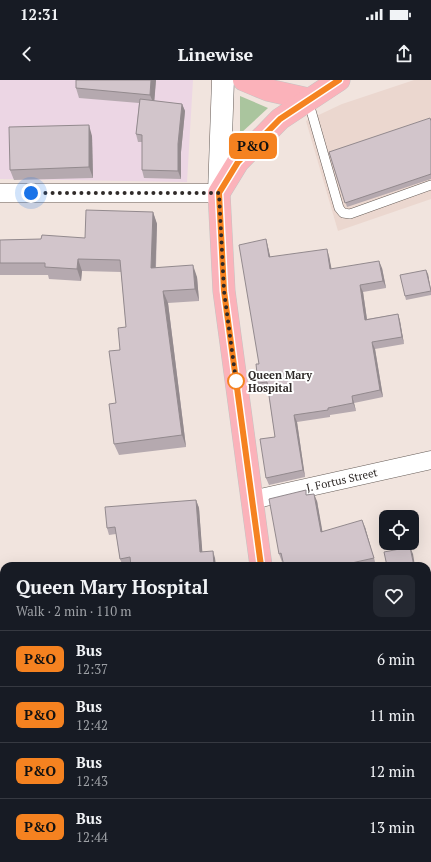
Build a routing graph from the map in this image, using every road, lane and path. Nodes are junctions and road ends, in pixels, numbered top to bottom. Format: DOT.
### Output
graph roads {
  1 [pos="223,80"];
  2 [pos="244,80"];
  3 [pos="339,80"];
  4 [pos="308,99"];
  5 [pos="431,185"];
  6 [pos="0,193"];
  7 [pos="219,193"];
  8 [pos="431,460"];
  9 [pos="252,500"];
  10 [pos="260,562"];
  1 -- 7 [label="main road"];
  2 -- 4 [label="main road"];
  3 -- 4 [label="main road"];
  4 -- 5 [label="lane"];
  4 -- 7 [label="main road"];
  6 -- 7 [label="street"];
  7 -- 9 [label="main road"];
  8 -- 9 [label="street, J. Fortus Street"];
  9 -- 10 [label="main road"];
}
